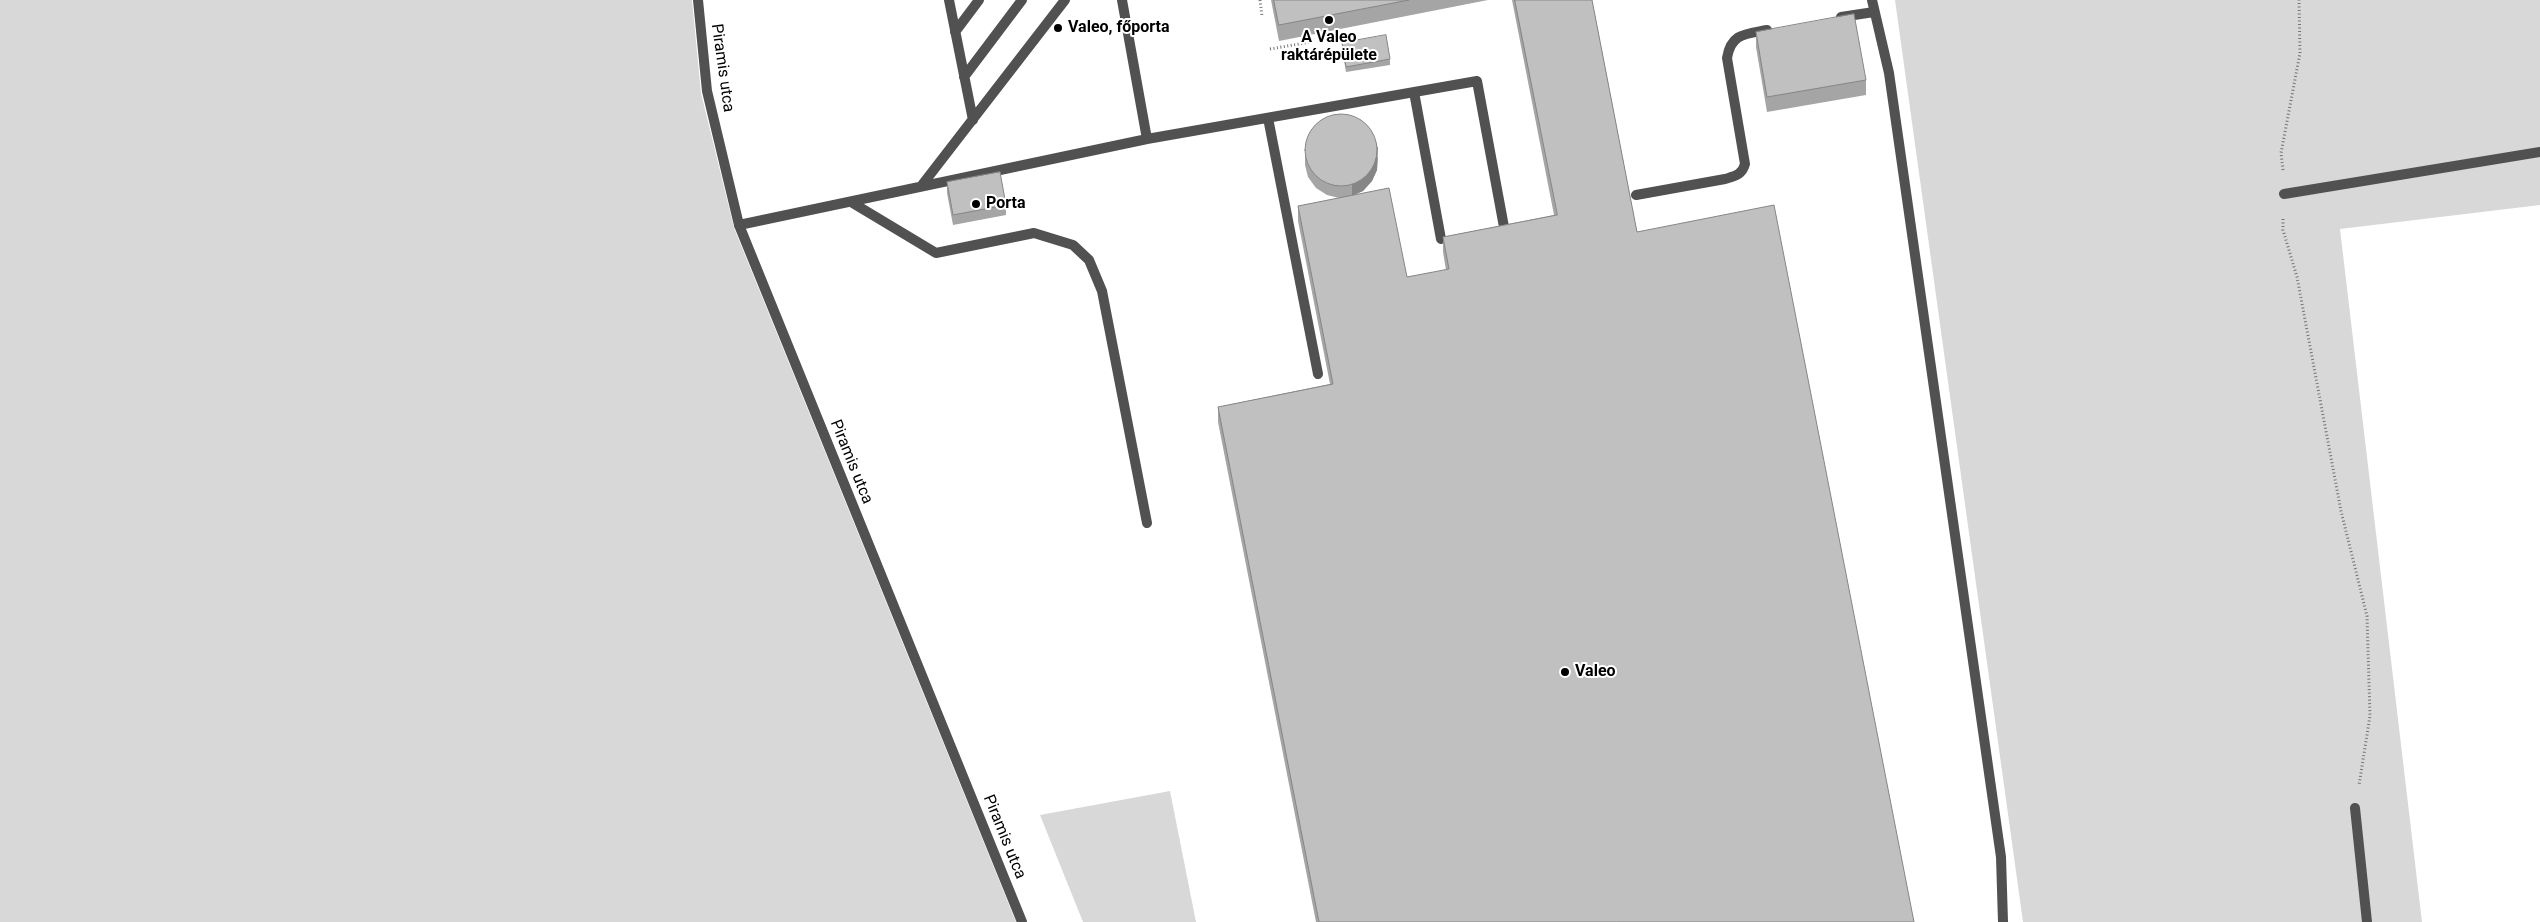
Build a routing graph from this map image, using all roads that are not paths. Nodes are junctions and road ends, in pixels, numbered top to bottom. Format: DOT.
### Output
graph roads {
  1 [pos="698,0"];
  2 [pos="949,0"];
  3 [pos="978,0"];
  4 [pos="1022,0"];
  5 [pos="1065,0"];
  6 [pos="1122,0"];
  7 [pos="1872,0"];
  8 [pos="1874,12"];
  9 [pos="1828,20"];
  10 [pos="1782,28"];
  11 [pos="955,32"];
  12 [pos="964,77"];
  13 [pos="1414,92"];
  14 [pos="1268,118"];
  15 [pos="973,120"];
  16 [pos="1147,139"];
  17 [pos="2540,152"];
  18 [pos="922,185"];
  19 [pos="2284,194"];
  20 [pos="1636,195"];
  21 [pos="851,202"];
  22 [pos="739,225"];
  23 [pos="1504,227"];
  24 [pos="1440,239"];
  25 [pos="1318,374"];
  26 [pos="1147,523"];
  27 [pos="2355,808"];
  28 [pos="1022,922"];
  29 [pos="2003,922"];
  30 [pos="2367,922"];
  1 -- 22 [label="street, Piramis utca"];
  2 -- 11 [label="street"];
  3 -- 11 [label="street"];
  4 -- 12 [label="street"];
  5 -- 15 [label="street"];
  6 -- 16 [label="street"];
  7 -- 8 [label="street"];
  8 -- 9 [label="street"];
  8 -- 29 [label="street"];
  10 -- 20 [label="street"];
  11 -- 12 [label="street"];
  12 -- 15 [label="street"];
  13 -- 14 [label="street"];
  13 -- 23 [label="street"];
  13 -- 24 [label="street"];
  14 -- 16 [label="street"];
  14 -- 25 [label="street"];
  15 -- 18 [label="street"];
  16 -- 18 [label="street"];
  17 -- 19 [label="street"];
  18 -- 21 [label="street"];
  21 -- 22 [label="street"];
  21 -- 26 [label="street"];
  22 -- 28 [label="street, Piramis utca"];
  27 -- 30 [label="street"];
}
